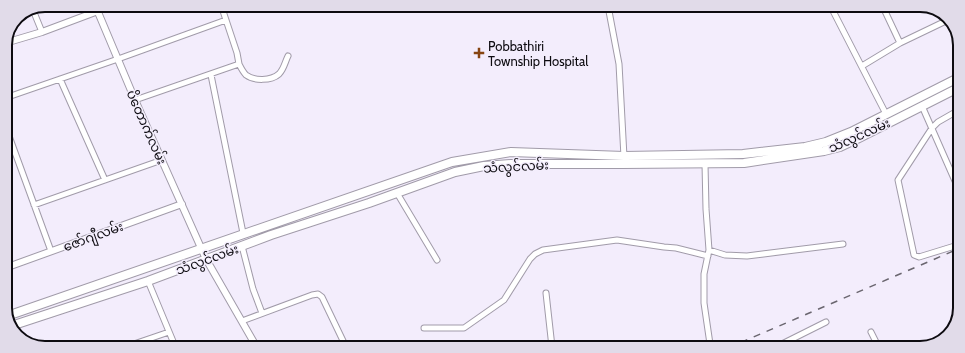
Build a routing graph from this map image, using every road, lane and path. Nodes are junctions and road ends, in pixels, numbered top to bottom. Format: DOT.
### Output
graph roads {
  1 [pos="87,12"];
  2 [pos="98,12"];
  3 [pos="223,12"];
  4 [pos="609,12"];
  5 [pos="834,12"];
  6 [pos="888,12"];
  7 [pos="34,14"];
  8 [pos="226,20"];
  9 [pos="943,22"];
  10 [pos="42,32"];
  11 [pos="13,41"];
  12 [pos="900,43"];
  13 [pos="288,56"];
  14 [pos="118,60"];
  15 [pos="239,64"];
  16 [pos="862,66"];
  17 [pos="210,75"];
  18 [pos="60,79"];
  19 [pos="953,80"];
  20 [pos="953,90"];
  21 [pos="12,96"];
  22 [pos="135,100"];
  23 [pos="922,106"];
  24 [pos="953,113"];
  25 [pos="886,114"];
  26 [pos="932,128"];
  27 [pos="12,144"];
  28 [pos="778,150"];
  29 [pos="624,156"];
  30 [pos="780,159"];
  31 [pos="162,160"];
  32 [pos="623,164"];
  33 [pos="705,164"];
  34 [pos="953,176"];
  35 [pos="105,180"];
  36 [pos="397,193"];
  37 [pos="182,204"];
  38 [pos="34,205"];
  39 [pos="243,233"];
  40 [pos="843,244"];
  41 [pos="242,246"];
  42 [pos="953,247"];
  43 [pos="201,248"];
  44 [pos="710,250"];
  45 [pos="51,251"];
  46 [pos="708,256"];
  47 [pos="206,259"];
  48 [pos="436,260"];
  49 [pos="12,265"];
  50 [pos="148,281"];
  51 [pos="546,293"];
  52 [pos="262,313"];
  53 [pos="13,314"];
  54 [pos="242,321"];
  55 [pos="826,322"];
  56 [pos="16,324"];
  57 [pos="424,328"];
  58 [pos="169,332"];
  59 [pos="870,332"];
  60 [pos="793,339"];
  61 [pos="143,341"];
  62 [pos="173,341"];
  63 [pos="253,341"];
  64 [pos="343,341"];
  65 [pos="551,341"];
  66 [pos="711,341"];
  67 [pos="789,341"];
  68 [pos="875,341"];
  1 -- 10 [label="street"];
  2 -- 14 [label="street, ပိတောက်လမ်း"];
  3 -- 8 [label="street"];
  4 -- 29 [label="street"];
  5 -- 16 [label="street"];
  6 -- 12 [label="street"];
  7 -- 10 [label="street"];
  8 -- 14 [label="street"];
  8 -- 15 [label="street"];
  9 -- 12 [label="street"];
  10 -- 11 [label="street"];
  12 -- 16 [label="street"];
  13 -- 15 [label="street"];
  14 -- 18 [label="street"];
  14 -- 22 [label="street, ပိတောက်လမ်း"];
  15 -- 17 [label="street"];
  16 -- 25 [label="street"];
  17 -- 22 [label="street"];
  17 -- 39 [label="street"];
  18 -- 21 [label="street"];
  18 -- 35 [label="street"];
  19 -- 25 [label="main road, သံလွင်လမ်း"];
  20 -- 23 [label="main road, သံလွင်လမ်း"];
  22 -- 31 [label="street, ပိတောက်လမ်း"];
  23 -- 26 [label="street"];
  23 -- 30 [label="main road, သံလွင်လမ်း"];
  24 -- 26 [label="street"];
  25 -- 28 [label="main road, သံလွင်လမ်း"];
  26 -- 34 [label="street"];
  26 -- 42 [label="street"];
  27 -- 38 [label="street"];
  28 -- 29 [label="main road, သံလွင်လမ်း"];
  28 -- 30 [label="main road"];
  29 -- 32 [label="street"];
  29 -- 39 [label="main road, သံလွင်လမ်း"];
  30 -- 33 [label="main road, သံလွင်လမ်း"];
  31 -- 35 [label="street"];
  31 -- 37 [label="street, ပိတောက်လမ်း"];
  32 -- 33 [label="main road, သံလွင်လမ်း"];
  32 -- 36 [label="main road, သံလွင်လမ်း"];
  33 -- 44 [label="street"];
  35 -- 38 [label="street"];
  36 -- 41 [label="main road, သံလွင်လမ်း"];
  36 -- 48 [label="street"];
  37 -- 43 [label="street, ပိတောက်လမ်း"];
  37 -- 45 [label="street, ဇော်ဂျီလမ်း"];
  38 -- 45 [label="street"];
  39 -- 43 [label="main road, သံလွင်လမ်း"];
  40 -- 44 [label="street"];
  41 -- 47 [label="main road, သံလွင်လမ်း"];
  41 -- 52 [label="street"];
  43 -- 47 [label="street, ပိတောက်လမ်း"];
  43 -- 53 [label="main road, သံလွင်လမ်း"];
  44 -- 46 [label="street"];
  45 -- 49 [label="street, ဇော်ဂျီလမ်း"];
  46 -- 57 [label="street"];
  46 -- 66 [label="street"];
  47 -- 50 [label="main road, သံလွင်လမ်း"];
  47 -- 54 [label="street, ပိတောက်လမ်း"];
  50 -- 56 [label="main road, သံလွင်လမ်း"];
  50 -- 58 [label="street"];
  51 -- 65 [label="street"];
  52 -- 54 [label="street"];
  52 -- 64 [label="street"];
  54 -- 63 [label="street, ပိတောက်လမ်း"];
  55 -- 60 [label="street"];
  58 -- 61 [label="street"];
  58 -- 62 [label="street"];
  59 -- 68 [label="street"];
  60 -- 67 [label="street"];
}
